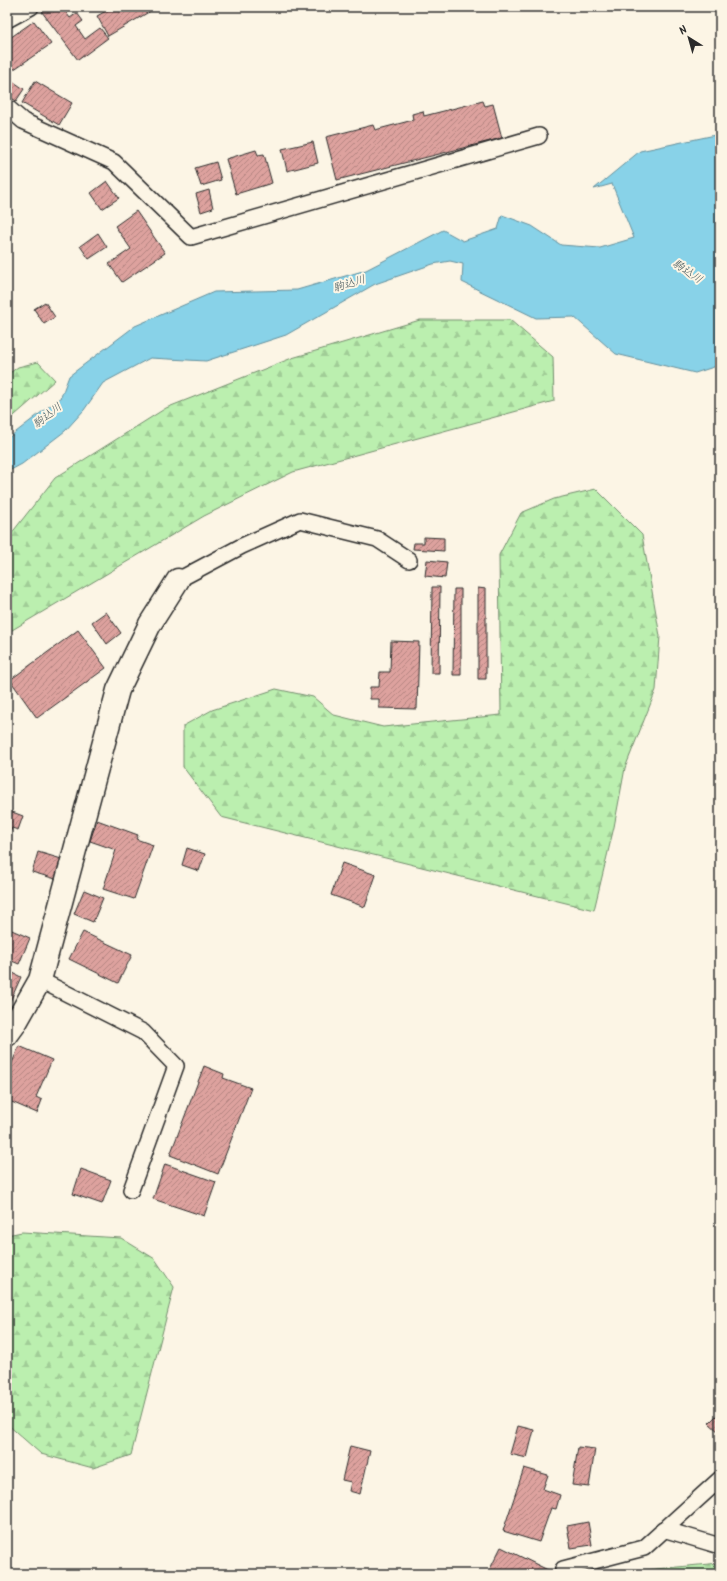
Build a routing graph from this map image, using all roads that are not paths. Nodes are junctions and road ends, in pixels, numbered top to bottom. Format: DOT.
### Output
graph roads {
  1 [pos="32,7"];
  2 [pos="7,20"];
  3 [pos="7,107"];
  4 [pos="539,136"];
  5 [pos="409,560"];
  6 [pos="178,580"];
  7 [pos="40,980"];
  8 [pos="10,1026"];
  9 [pos="131,1190"];
  10 [pos="720,1479"];
  11 [pos="663,1528"];
  12 [pos="720,1546"];
  13 [pos="563,1569"];
  1 -- 2 [label="lane"];
  3 -- 4 [label="lane"];
  5 -- 6 [label="lane"];
  6 -- 7 [label="street"];
  7 -- 8 [label="street"];
  7 -- 9 [label="lane"];
  10 -- 11 [label="lane"];
  11 -- 12 [label="lane"];
  11 -- 13 [label="lane"];
}
